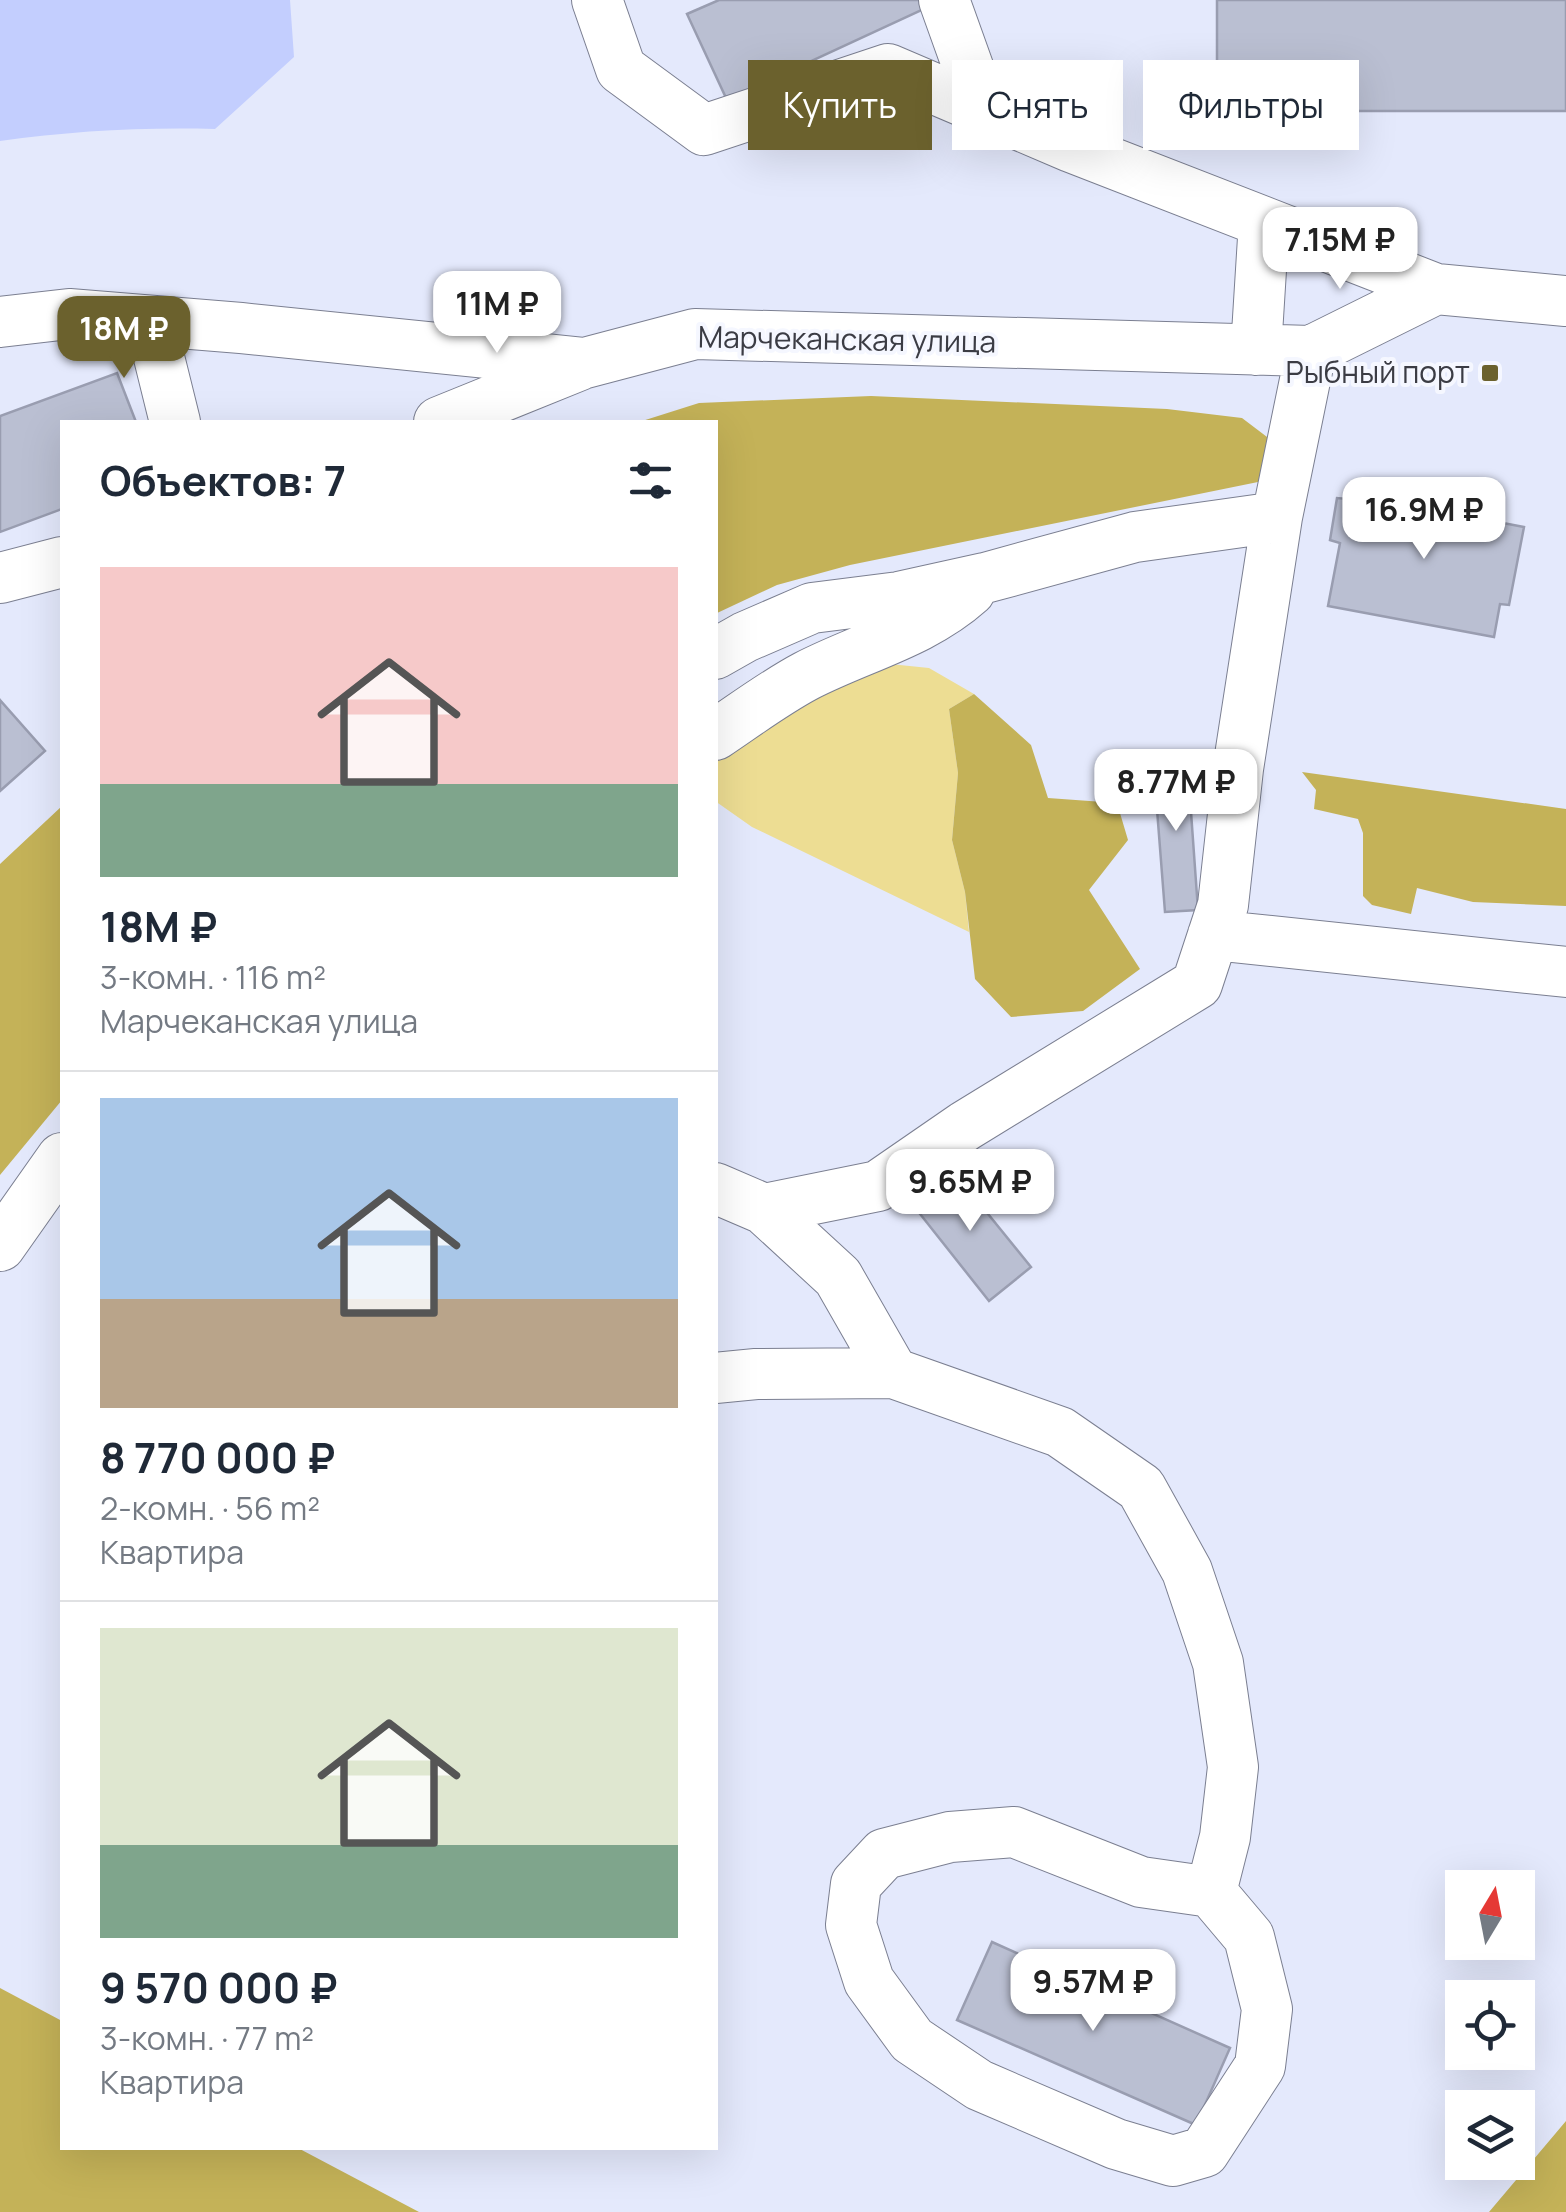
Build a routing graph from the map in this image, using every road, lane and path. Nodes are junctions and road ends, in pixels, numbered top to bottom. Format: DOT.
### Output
graph roads {
  1 [pos="597,0"];
  2 [pos="944,0"];
  3 [pos="965,60"];
  4 [pos="952,96"];
  5 [pos="1084,150"];
  6 [pos="1264,222"];
  7 [pos="1436,289"];
  8 [pos="1566,301"];
  9 [pos="150,321"];
  10 [pos="0,322"];
  11 [pos="1256,350"];
  12 [pos="1312,351"];
  13 [pos="585,363"];
  14 [pos="175,420"];
  15 [pos="444,420"];
  16 [pos="1277,517"];
  17 [pos="60,563"];
  18 [pos="0,578"];
  19 [pos="985,578"];
  20 [pos="718,652"];
  21 [pos="718,733"];
  22 [pos="1214,935"];
  23 [pos="1566,972"];
  24 [pos="60,1161"];
  25 [pos="718,1189"];
  26 [pos="764,1209"];
  27 [pos="0,1246"];
  28 [pos="893,1374"];
  29 [pos="718,1378"];
  30 [pos="1211,1892"];
  1 -- 4 [label="street"];
  2 -- 3 [label="street"];
  5 -- 6 [label="street"];
  6 -- 7 [label="street"];
  6 -- 11 [label="street"];
  7 -- 8 [label="street"];
  7 -- 12 [label="street, Марчеканская улица"];
  9 -- 10 [label="street, Марчеканская улица"];
  9 -- 13 [label="street, Марчеканская улица"];
  9 -- 14 [label="street"];
  11 -- 12 [label="street, Марчеканская улица"];
  11 -- 13 [label="street, Марчеканская улица"];
  12 -- 16 [label="street"];
  13 -- 15 [label="street"];
  16 -- 19 [label="street"];
  16 -- 22 [label="street"];
  17 -- 18 [label="street"];
  19 -- 20 [label="street"];
  19 -- 21 [label="street"];
  22 -- 23 [label="street"];
  22 -- 26 [label="street"];
  24 -- 27 [label="street"];
  25 -- 26 [label="street"];
  26 -- 28 [label="street"];
  28 -- 29 [label="street"];
  28 -- 30 [label="street"];
  30 -- 30 [label="street"];
}
